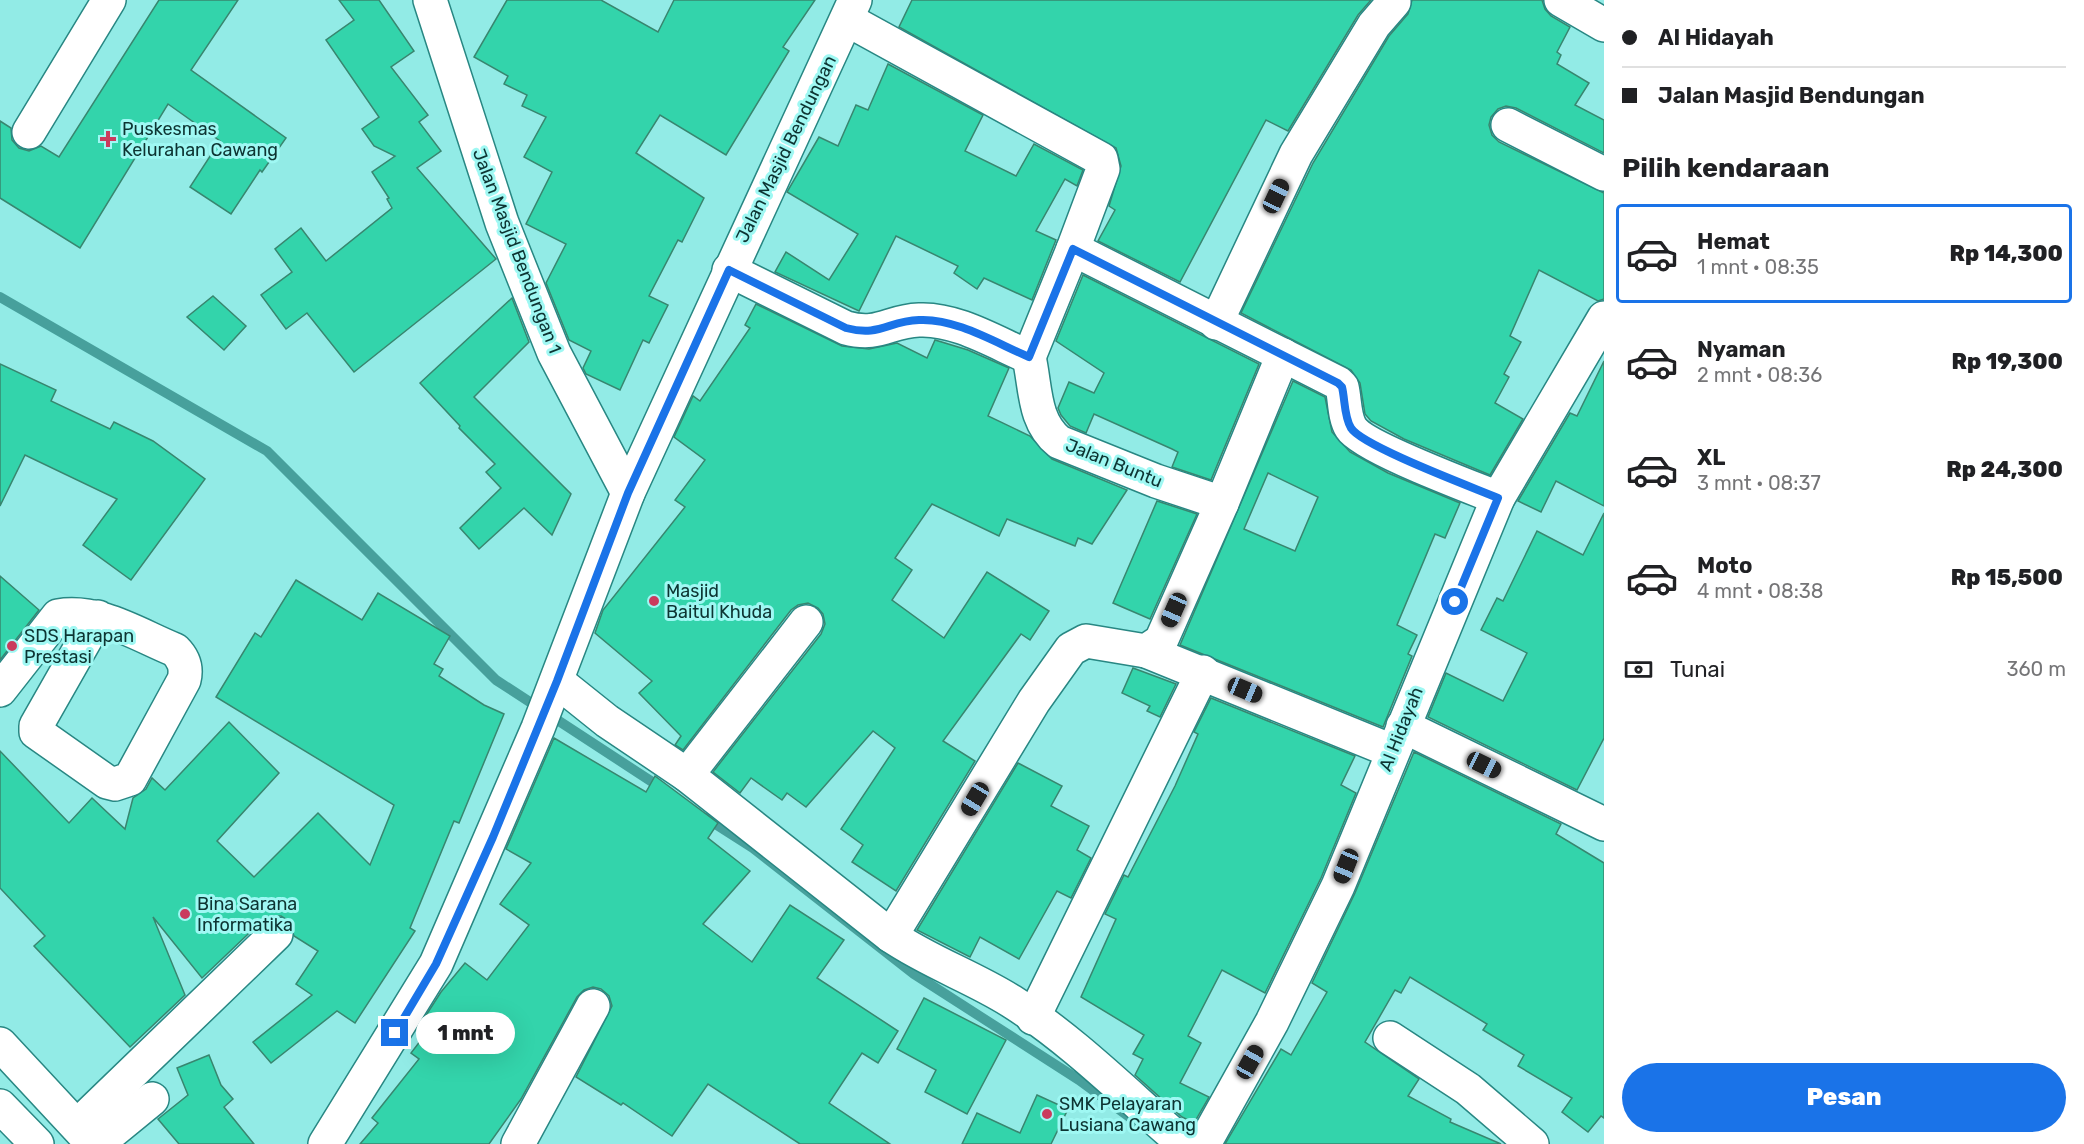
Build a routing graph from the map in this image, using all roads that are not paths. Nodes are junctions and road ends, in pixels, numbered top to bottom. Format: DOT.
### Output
graph roads {
  1 [pos="109,0"];
  2 [pos="430,0"];
  3 [pos="1394,2"];
  4 [pos="850,6"];
  5 [pos="1508,125"];
  6 [pos="29,132"];
  7 [pos="1604,174"];
  8 [pos="1073,249"];
  9 [pos="729,270"];
  10 [pos="1604,318"];
  11 [pos="1216,323"];
  12 [pos="1283,355"];
  13 [pos="1029,357"];
  14 [pos="628,493"];
  15 [pos="1498,498"];
  16 [pos="1222,503"];
  17 [pos="98,617"];
  18 [pos="806,622"];
  19 [pos="1146,651"];
  20 [pos="1203,672"];
  21 [pos="0,690"];
  22 [pos="547,704"];
  23 [pos="1397,739"];
  24 [pos="687,776"];
  25 [pos="1604,824"];
  26 [pos="276,934"];
  27 [pos="891,936"];
  28 [pos="593,1006"];
  29 [pos="1033,1018"];
  30 [pos="1390,1038"];
  31 [pos="0,1044"];
  32 [pos="152,1100"];
  33 [pos="0,1106"];
  34 [pos="89,1138"];
  35 [pos="24,1140"];
  36 [pos="324,1144"];
  37 [pos="518,1144"];
  38 [pos="1184,1144"];
  39 [pos="1204,1144"];
  40 [pos="1532,1144"];
  1 -- 6 [label="street"];
  2 -- 14 [label="street, Jalan Masjid Bendungan 1"];
  3 -- 11 [label="street"];
  4 -- 8 [label="street"];
  4 -- 9 [label="street, Jalan Masjid Bendungan"];
  5 -- 7 [label="street"];
  8 -- 11 [label="street"];
  8 -- 13 [label="street"];
  9 -- 13 [label="street"];
  9 -- 14 [label="street, Jalan Masjid Bendungan"];
  10 -- 15 [label="street, Al Hidayah"];
  11 -- 12 [label="street"];
  12 -- 15 [label="street"];
  12 -- 16 [label="street"];
  13 -- 16 [label="street, Jalan Buntu"];
  14 -- 22 [label="street, Jalan Masjid Bendungan"];
  15 -- 23 [label="street, Al Hidayah"];
  16 -- 19 [label="street"];
  17 -- 17 [label="street"];
  17 -- 21 [label="street"];
  18 -- 24 [label="street"];
  19 -- 20 [label="street"];
  19 -- 27 [label="street"];
  20 -- 23 [label="street"];
  20 -- 29 [label="street"];
  22 -- 24 [label="street"];
  22 -- 36 [label="street, Jalan Masjid Bendungan"];
  23 -- 25 [label="street"];
  23 -- 39 [label="street, Al Hidayah"];
  24 -- 27 [label="street"];
  26 -- 34 [label="street"];
  27 -- 29 [label="street"];
  28 -- 37 [label="street"];
  29 -- 38 [label="street"];
  30 -- 40 [label="street"];
  31 -- 34 [label="street"];
  32 -- 34 [label="street"];
  33 -- 35 [label="street"];
}
